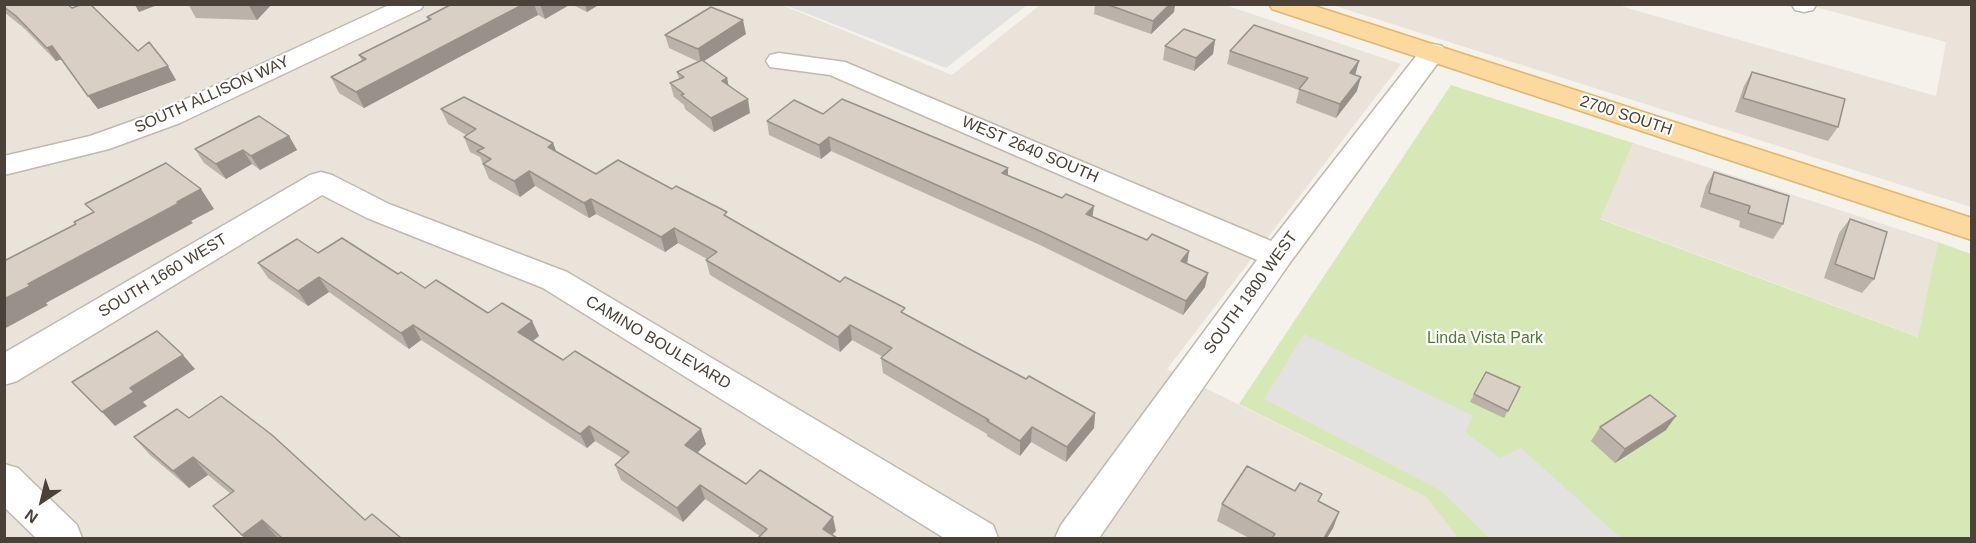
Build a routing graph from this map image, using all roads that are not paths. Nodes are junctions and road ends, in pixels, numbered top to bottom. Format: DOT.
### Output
graph roads {
  1 [pos="412,4"];
  2 [pos="1281,4"];
  3 [pos="1432,52"];
  4 [pos="779,62"];
  5 [pos="4,166"];
  6 [pos="321,182"];
  7 [pos="1971,229"];
  8 [pos="1277,256"];
  9 [pos="4,371"];
  10 [pos="4,480"];
  11 [pos="62,538"];
  12 [pos="978,538"];
  13 [pos="1076,538"];
  1 -- 5 [label="street, SOUTH ALLISON WAY"];
  2 -- 3 [label="main road, 2700 SOUTH"];
  3 -- 7 [label="main road, 2700 SOUTH"];
  3 -- 8 [label="street, SOUTH 1800 WEST"];
  4 -- 8 [label="street, WEST 2640 SOUTH"];
  6 -- 9 [label="street, SOUTH 1660 WEST"];
  6 -- 12 [label="street, CAMINO BOULEVARD"];
  8 -- 13 [label="street, SOUTH 1800 WEST"];
  10 -- 11 [label="street"];
}
